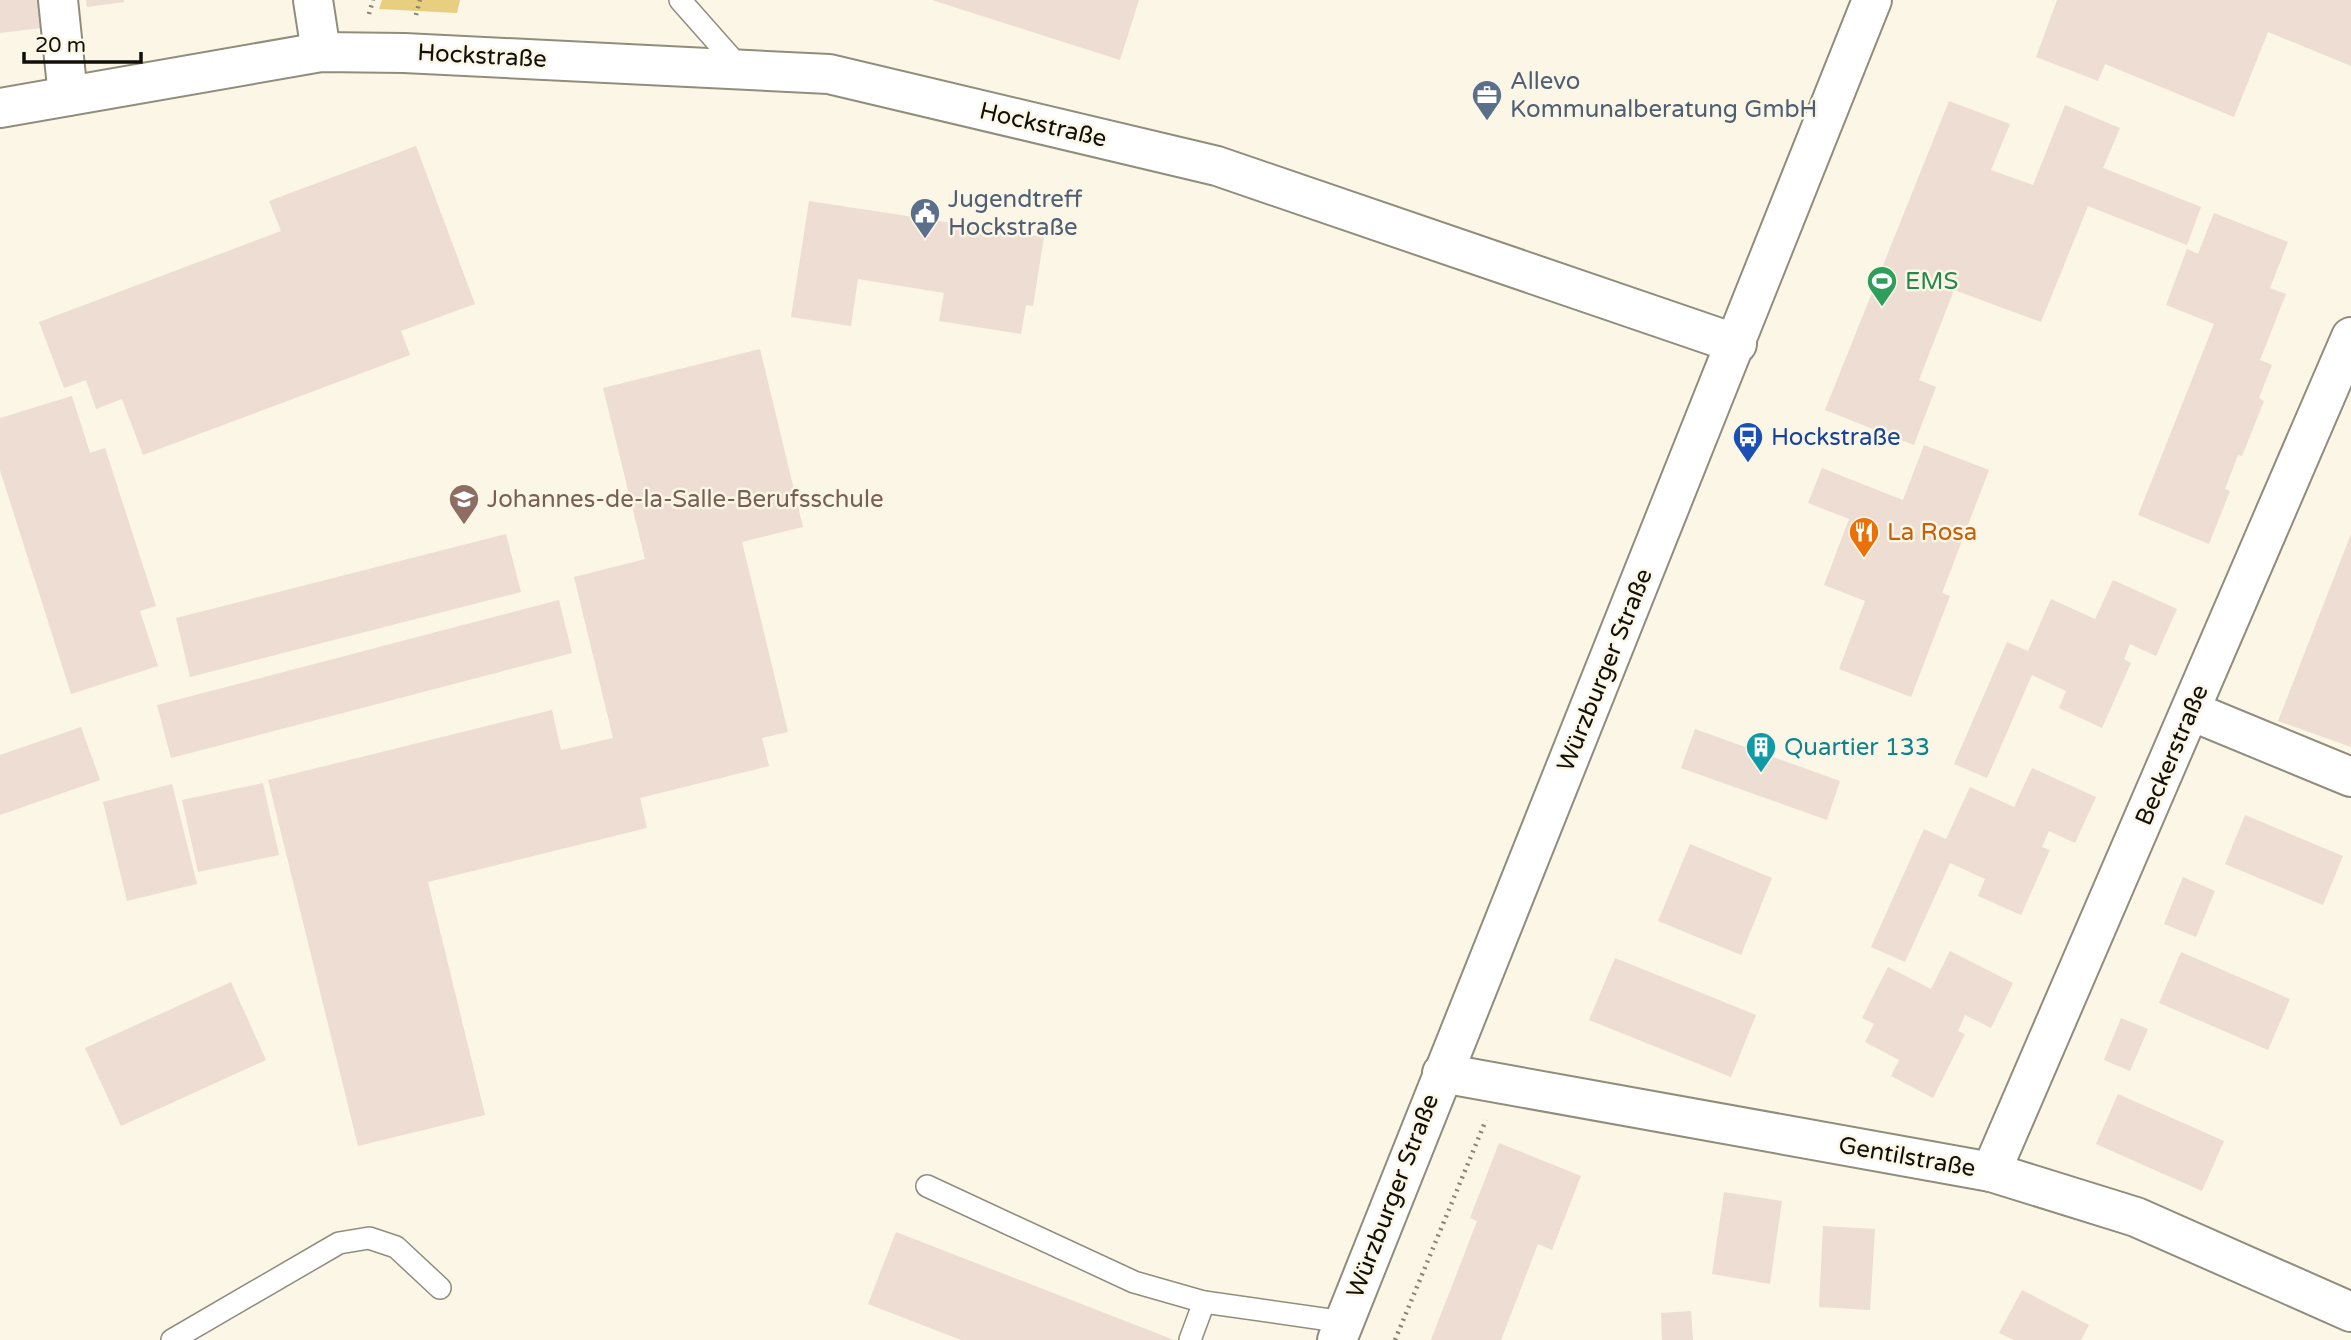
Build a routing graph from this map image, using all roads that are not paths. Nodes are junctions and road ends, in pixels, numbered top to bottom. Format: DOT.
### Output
graph roads {
  1 [pos="58,0"];
  2 [pos="313,0"];
  3 [pos="680,0"];
  4 [pos="1872,0"];
  5 [pos="321,52"];
  6 [pos="741,69"];
  7 [pos="68,96"];
  8 [pos="0,108"];
  9 [pos="2351,338"];
  10 [pos="1737,344"];
  11 [pos="2190,711"];
  12 [pos="2351,777"];
  13 [pos="1442,1073"];
  14 [pos="1991,1172"];
  15 [pos="927,1186"];
  16 [pos="440,1288"];
  17 [pos="1204,1302"];
  18 [pos="2351,1312"];
  19 [pos="1341,1331"];
  20 [pos="172,1340"];
  21 [pos="1190,1340"];
  1 -- 7 [label="street"];
  2 -- 5 [label="street"];
  3 -- 6 [label="lane"];
  4 -- 10 [label="street, Würzburger Straße"];
  5 -- 6 [label="street, Hockstraße"];
  5 -- 7 [label="street, Hockstraße"];
  6 -- 10 [label="street, Hockstraße"];
  7 -- 8 [label="street, Hockstraße"];
  9 -- 11 [label="street, Beckerstraße"];
  10 -- 13 [label="street, Würzburger Straße"];
  11 -- 12 [label="street"];
  11 -- 14 [label="street, Beckerstraße"];
  13 -- 14 [label="street, Gentilstraße"];
  13 -- 19 [label="street, Würzburger Straße"];
  14 -- 18 [label="street, Gentilstraße"];
  15 -- 17 [label="lane"];
  16 -- 20 [label="lane"];
  17 -- 19 [label="lane"];
  17 -- 21 [label="lane"];
}
